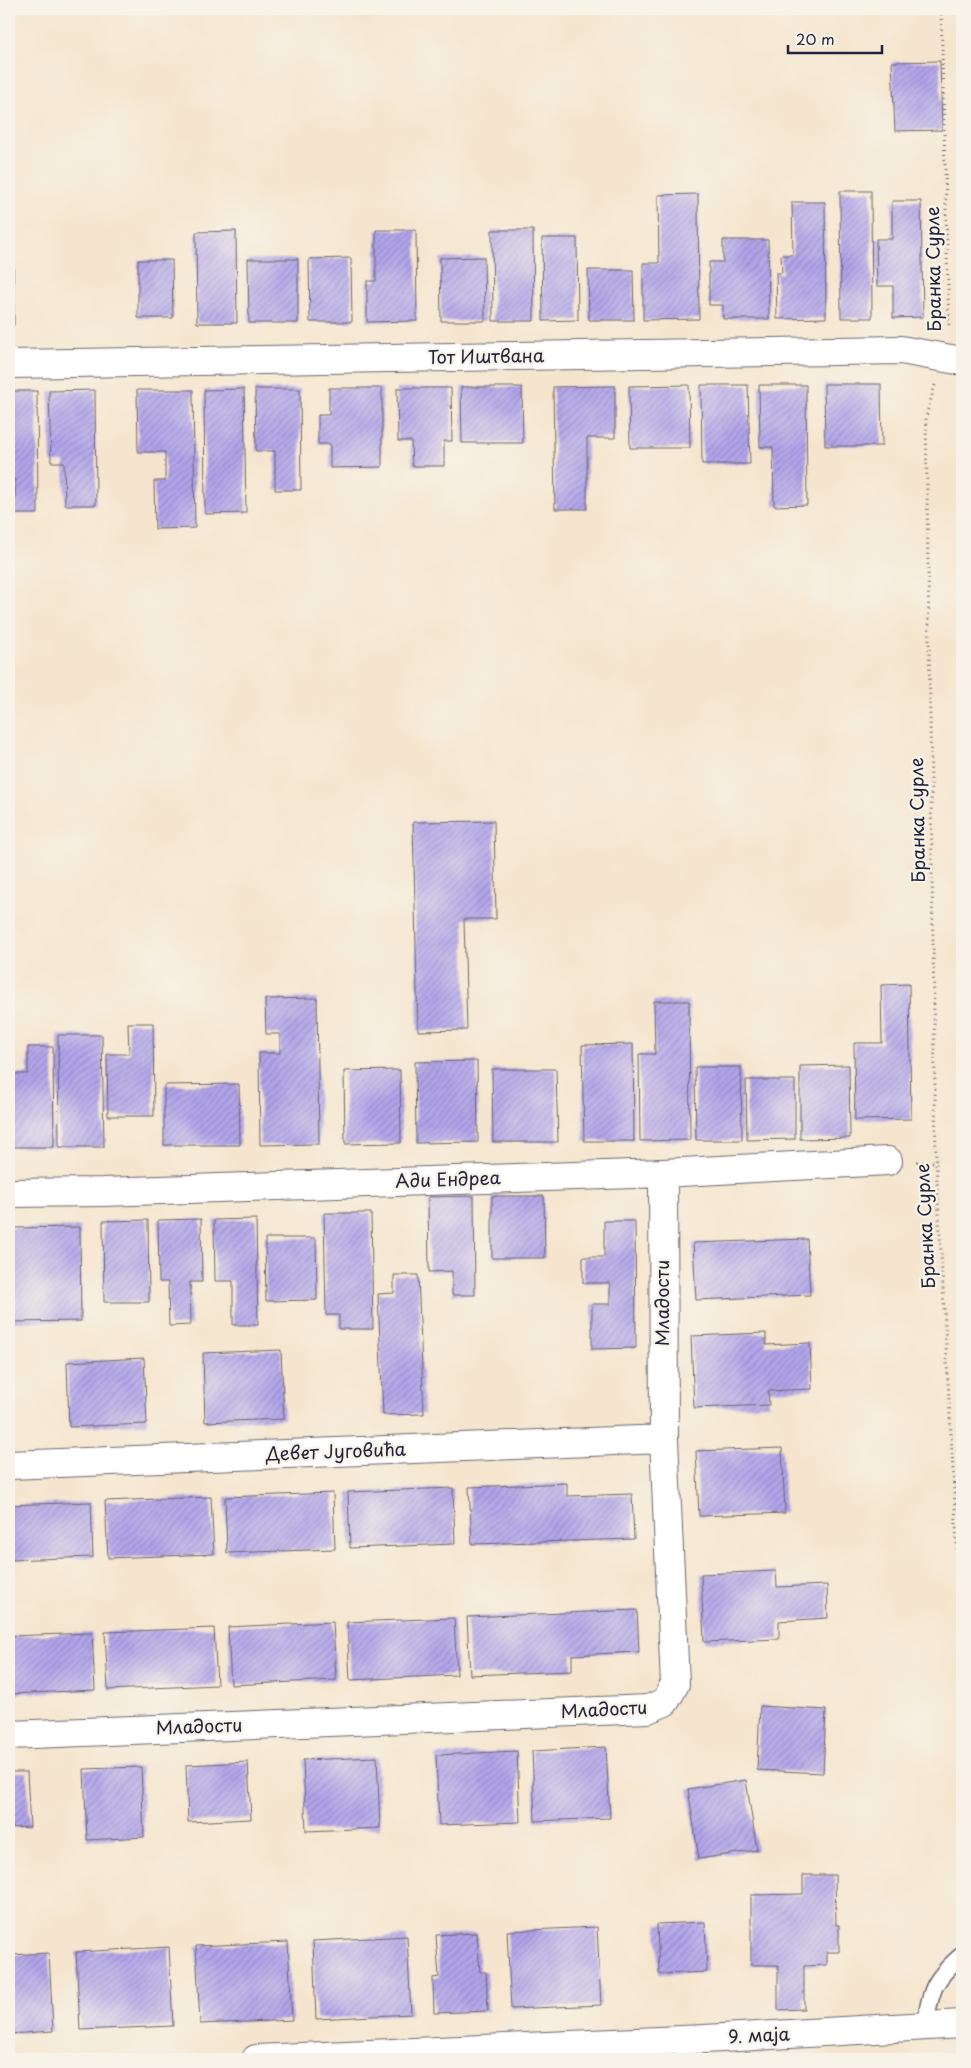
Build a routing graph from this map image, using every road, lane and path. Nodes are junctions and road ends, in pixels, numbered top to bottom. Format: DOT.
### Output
graph roads {
  1 [pos="941,9"];
  2 [pos="952,360"];
  3 [pos="9,364"];
  4 [pos="888,1161"];
  5 [pos="663,1173"];
  6 [pos="9,1193"];
  7 [pos="664,1439"];
  8 [pos="9,1465"];
  9 [pos="962,1634"];
  10 [pos="9,1735"];
  11 [pos="962,1955"];
  12 [pos="962,2024"];
  13 [pos="925,2026"];
  14 [pos="704,2049"];
  15 [pos="420,2056"];
  16 [pos="256,2059"];
  1 -- 2 [label="path, Бранка Сурле"];
  2 -- 3 [label="street, Тот Иштвана"];
  2 -- 9 [label="path, Бранка Сурле"];
  4 -- 5 [label="street, Ади Ендреа"];
  5 -- 6 [label="street, Ади Ендреа"];
  5 -- 7 [label="street, Младости"];
  7 -- 8 [label="street, Девет Југовића"];
  7 -- 10 [label="street, Младости"];
  11 -- 13 [label="lane"];
  12 -- 13 [label="street, 9. маја"];
  13 -- 14 [label="street, 9. маја"];
  14 -- 15 [label="street, 9. маја"];
  15 -- 16 [label="street, 9. маја"];
}
